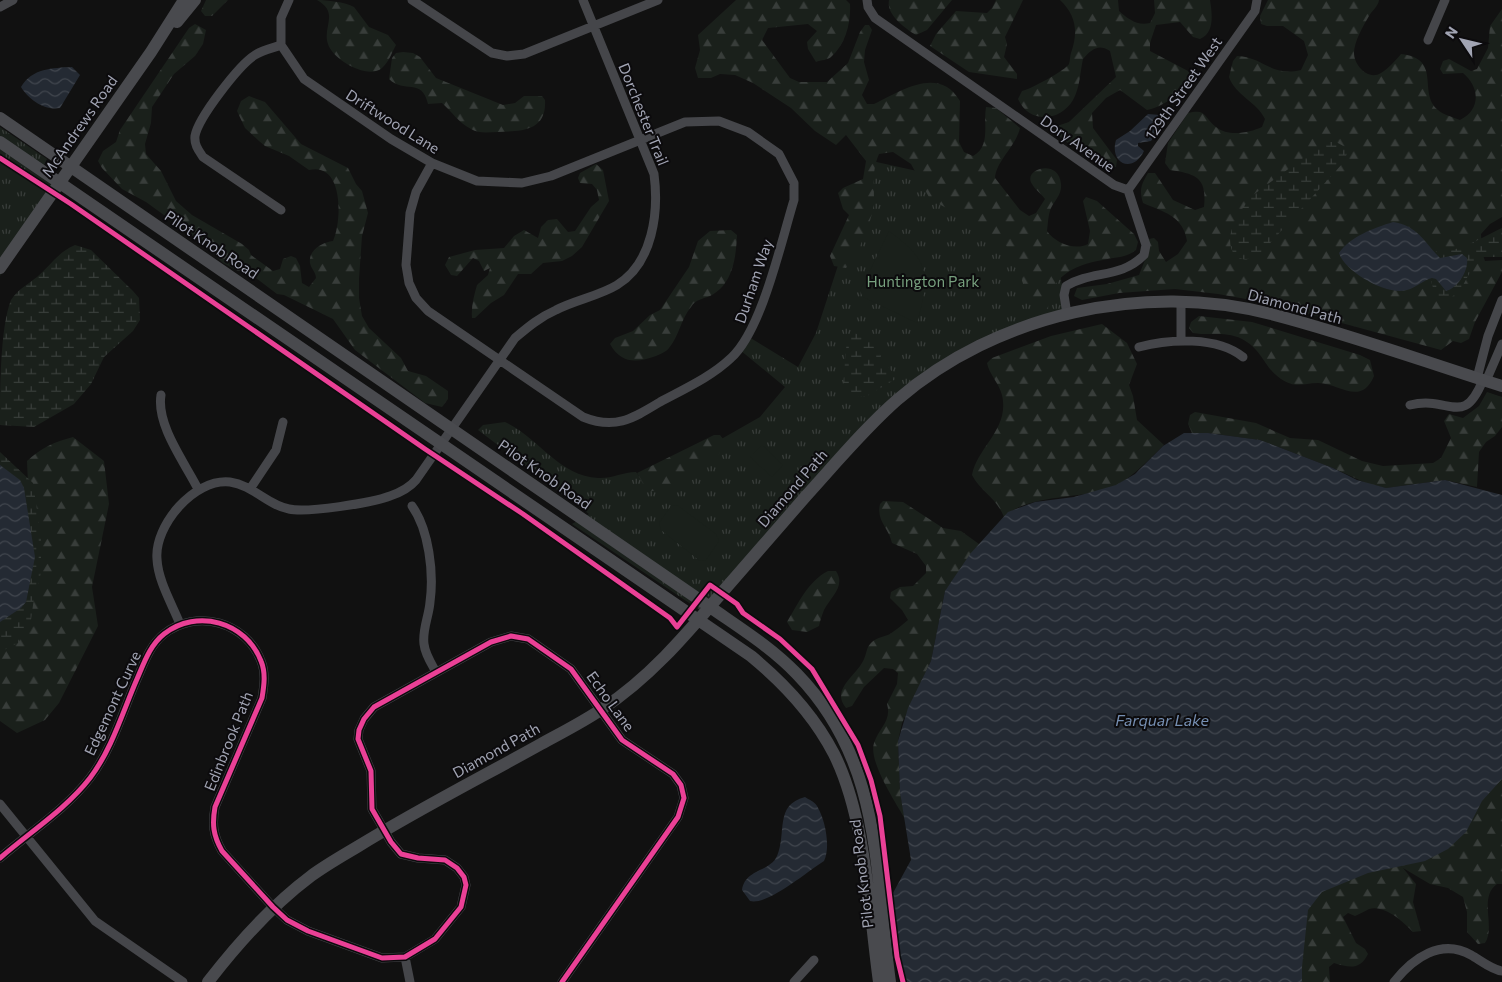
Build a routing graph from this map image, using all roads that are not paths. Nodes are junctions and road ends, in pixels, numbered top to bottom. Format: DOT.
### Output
graph roads {
  1 [pos="13,0"];
  2 [pos="184,0"];
  3 [pos="195,0"];
  4 [pos="289,0"];
  5 [pos="412,0"];
  6 [pos="583,0"];
  7 [pos="658,0"];
  8 [pos="1257,0"];
  9 [pos="1446,0"];
  10 [pos="868,4"];
  11 [pos="0,7"];
  12 [pos="594,26"];
  13 [pos="1428,40"];
  14 [pos="281,45"];
  15 [pos="151,52"];
  16 [pos="0,118"];
  17 [pos="640,140"];
  18 [pos="0,142"];
  19 [pos="432,162"];
  20 [pos="70,167"];
  21 [pos="59,182"];
  22 [pos="1128,190"];
  23 [pos="281,210"];
  24 [pos="0,268"];
  25 [pos="1502,300"];
  26 [pos="1181,302"];
  27 [pos="1067,314"];
  28 [pos="1181,341"];
  29 [pos="1502,344"];
  30 [pos="1139,347"];
  31 [pos="1243,357"];
  32 [pos="499,360"];
  33 [pos="1482,380"];
  34 [pos="1502,386"];
  35 [pos="161,395"];
  36 [pos="1410,405"];
  37 [pos="283,422"];
  38 [pos="451,427"];
  39 [pos="440,443"];
  40 [pos="198,489"];
  41 [pos="250,489"];
  42 [pos="412,506"];
  43 [pos="710,607"];
  44 [pos="699,620"];
  45 [pos="180,624"];
  46 [pos="436,672"];
  47 [pos="601,710"];
  48 [pos="0,804"];
  49 [pos="383,831"];
  50 [pos="26,836"];
  51 [pos="0,858"];
  52 [pos="273,908"];
  53 [pos="405,957"];
  54 [pos="814,960"];
  55 [pos="1502,971"];
  56 [pos="183,982"];
  57 [pos="208,982"];
  58 [pos="410,982"];
  59 [pos="562,982"];
  60 [pos="794,982"];
  61 [pos="879,982"];
  62 [pos="890,982"];
  63 [pos="1394,982"];
  1 -- 11 [label="street"];
  2 -- 15 [label="main road, McAndrews Road"];
  3 -- 15 [label="main road, McAndrews Road"];
  4 -- 14 [label="street"];
  5 -- 12 [label="street"];
  6 -- 12 [label="street, Dorchester Trail"];
  7 -- 12 [label="street"];
  8 -- 22 [label="street, 129th Street West"];
  9 -- 13 [label="street"];
  10 -- 22 [label="street, Dory Avenue"];
  12 -- 17 [label="street, Dorchester Trail"];
  14 -- 19 [label="street, Driftwood Lane"];
  14 -- 23 [label="street"];
  15 -- 20 [label="main road, McAndrews Road"];
  16 -- 20 [label="main road, Pilot Knob Road"];
  17 -- 19 [label="street, Driftwood Lane"];
  17 -- 32 [label="street, Dorchester Trail"];
  17 -- 32 [label="street, Durham Way"];
  18 -- 21 [label="main road, Pilot Knob Road"];
  19 -- 32 [label="street, Durham Way"];
  20 -- 21 [label="main road, McAndrews Road"];
  20 -- 38 [label="main road, Pilot Knob Road"];
  21 -- 24 [label="main road, McAndrews Road"];
  21 -- 39 [label="main road, Pilot Knob Road"];
  22 -- 27 [label="street"];
  25 -- 33 [label="street"];
  26 -- 27 [label="main road, Diamond Path"];
  26 -- 28 [label="street"];
  26 -- 33 [label="main road, Diamond Path"];
  27 -- 43 [label="main road, Diamond Path"];
  28 -- 30 [label="street"];
  28 -- 31 [label="street"];
  29 -- 33 [label="street"];
  32 -- 38 [label="street, Dorchester Trail"];
  33 -- 34 [label="main road, Diamond Path"];
  33 -- 36 [label="street"];
  35 -- 40 [label="street"];
  37 -- 41 [label="street"];
  38 -- 39 [label="street, Dorchester Trail"];
  38 -- 43 [label="main road, Pilot Knob Road"];
  39 -- 41 [label="street, Dorchester Trail"];
  39 -- 44 [label="main road, Pilot Knob Road"];
  40 -- 41 [label="street, Dorchester Trail"];
  40 -- 45 [label="street"];
  42 -- 46 [label="street"];
  43 -- 44 [label="main road, Diamond Path"];
  43 -- 62 [label="main road, Pilot Knob Road"];
  44 -- 47 [label="main road, Diamond Path"];
  44 -- 61 [label="main road, Pilot Knob Road"];
  45 -- 50 [label="street, Edgemont Curve"];
  45 -- 52 [label="street, Edinbrook Path"];
  46 -- 47 [label="street, Echo Lane"];
  46 -- 49 [label="street, Echo Lane"];
  47 -- 49 [label="main road, Diamond Path"];
  47 -- 59 [label="street, Echo Lane"];
  48 -- 50 [label="street"];
  49 -- 52 [label="main road, Diamond Path"];
  49 -- 53 [label="street, Echo Lane"];
  50 -- 51 [label="street, Edgemont Curve"];
  50 -- 56 [label="street"];
  52 -- 53 [label="street, Edinbrook Path"];
  52 -- 57 [label="main road, Diamond Path"];
  53 -- 58 [label="street"];
  54 -- 60 [label="street"];
  55 -- 63 [label="street"];
}
